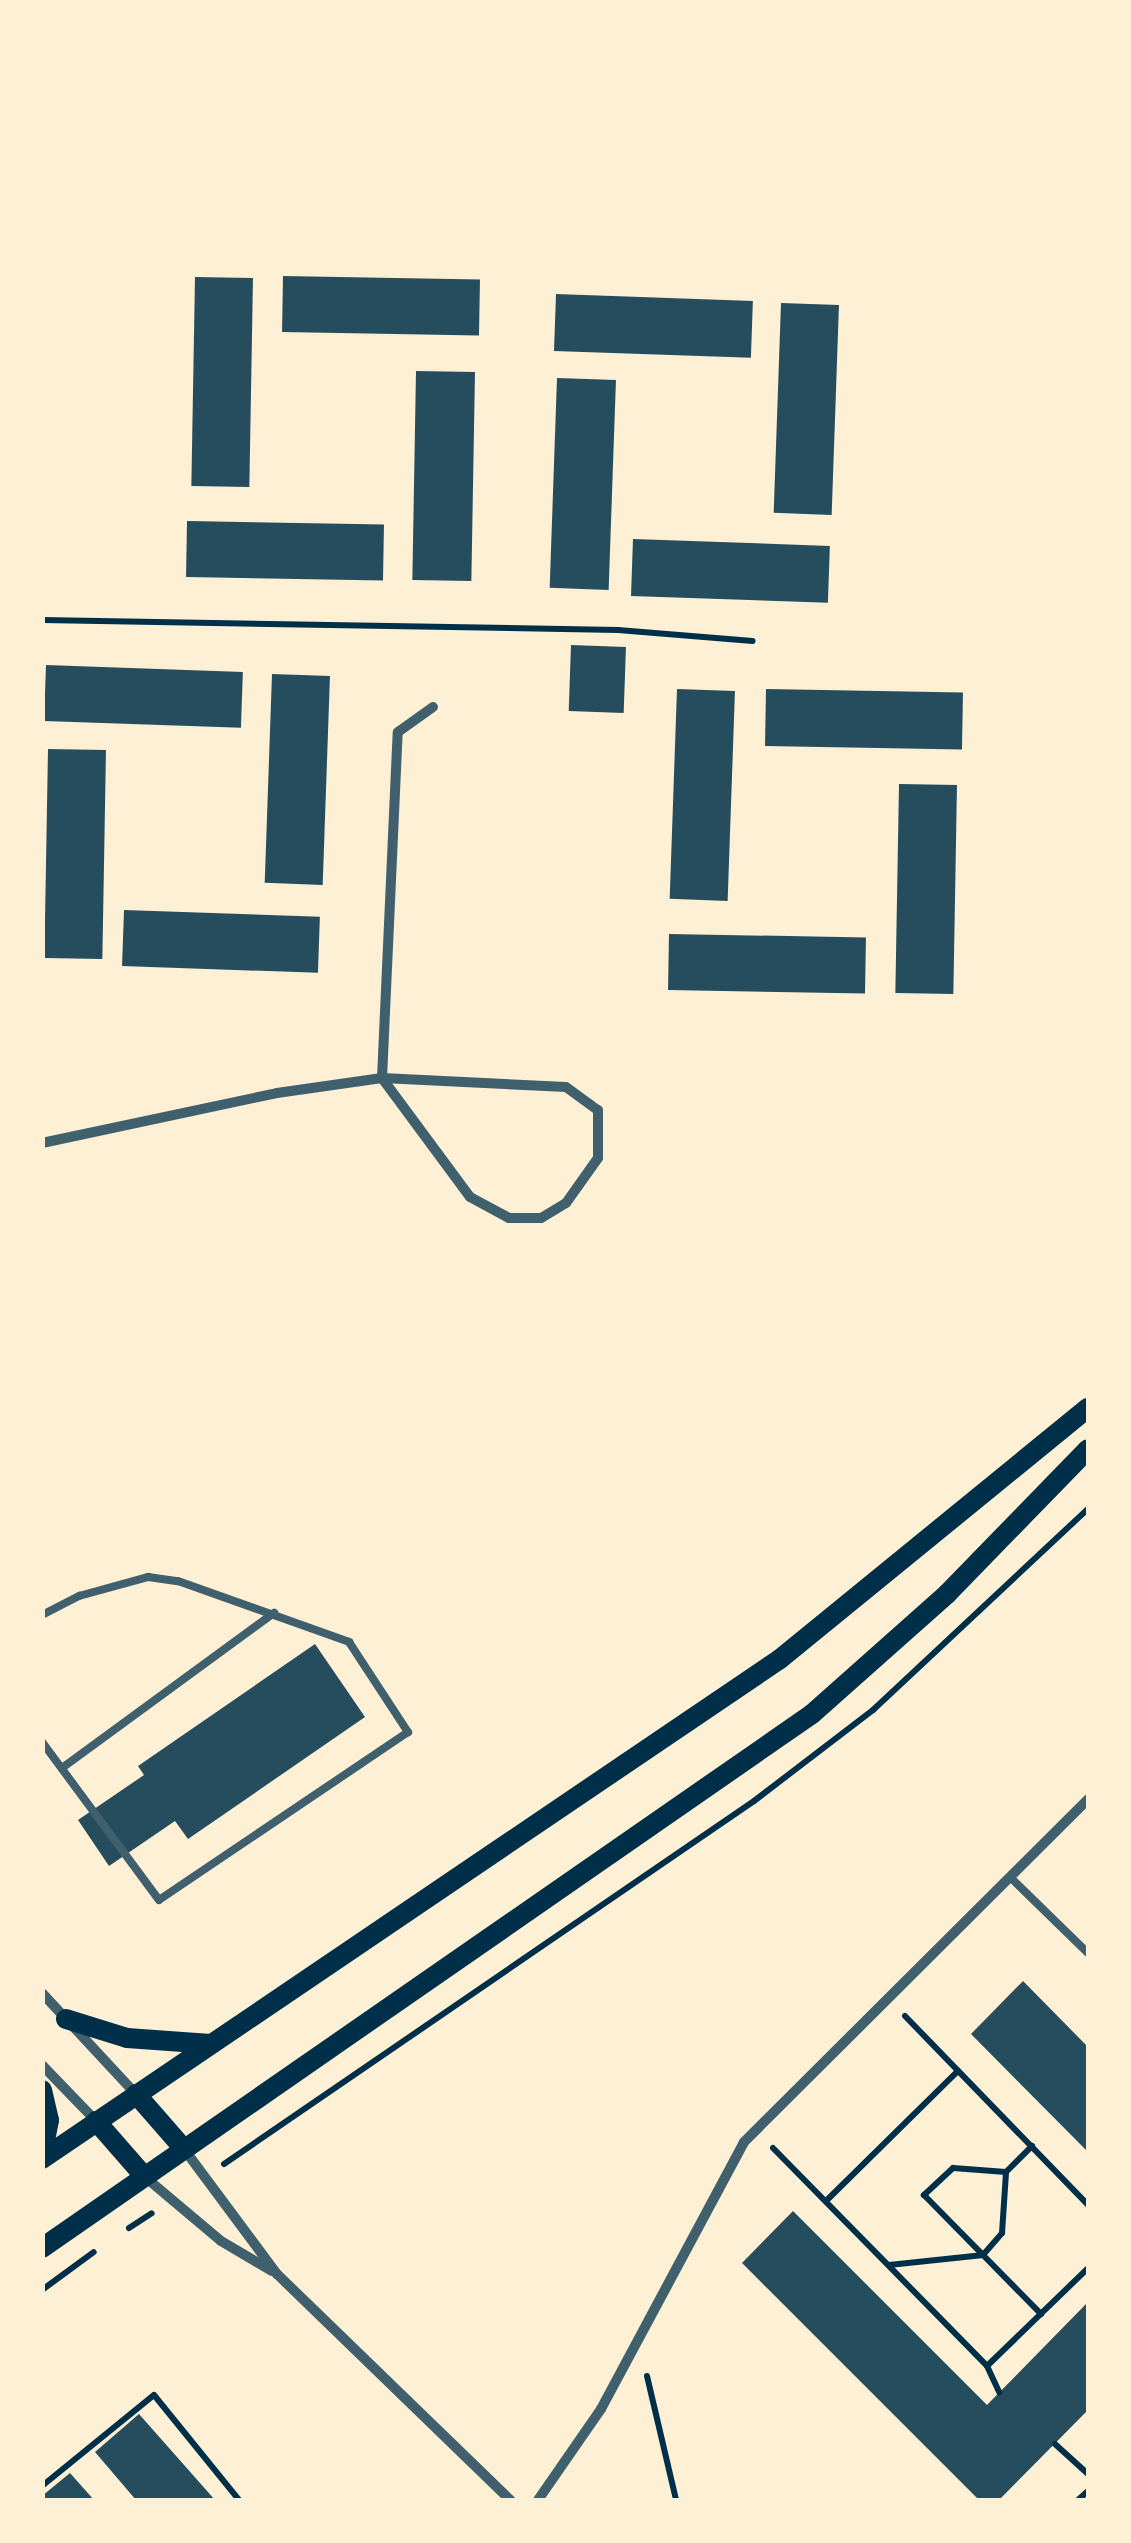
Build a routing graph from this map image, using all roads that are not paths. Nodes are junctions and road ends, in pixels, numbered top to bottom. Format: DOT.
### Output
graph roads {
  1 [pos="433,707"];
  2 [pos="382,1078"];
  3 [pos="42,1143"];
  4 [pos="1088,1408"];
  5 [pos="1088,1449"];
  6 [pos="274,1613"];
  7 [pos="42,1615"];
  8 [pos="42,1742"];
  9 [pos="62,1768"];
  10 [pos="1088,1799"];
  11 [pos="1010,1877"];
  12 [pos="1088,1954"];
  13 [pos="42,1993"];
  14 [pos="66,2018"];
  15 [pos="212,2044"];
  16 [pos="42,2064"];
  17 [pos="42,2090"];
  18 [pos="136,2094"];
  19 [pos="96,2121"];
  20 [pos="184,2149"];
  21 [pos="42,2157"];
  22 [pos="144,2176"];
  23 [pos="42,2248"];
  24 [pos="277,2274"];
  25 [pos="510,2500"];
  26 [pos="538,2500"];
  1 -- 2 [label="street"];
  2 -- 2 [label="street"];
  2 -- 3 [label="street"];
  4 -- 15 [label="main road"];
  5 -- 20 [label="main road"];
  6 -- 7 [label="lane"];
  6 -- 9 [label="lane"];
  6 -- 9 [label="lane"];
  8 -- 9 [label="lane"];
  10 -- 11 [label="street"];
  11 -- 12 [label="lane"];
  11 -- 26 [label="street"];
  13 -- 14 [label="street"];
  14 -- 15 [label="main road"];
  14 -- 18 [label="street"];
  15 -- 18 [label="main road"];
  16 -- 19 [label="street"];
  17 -- 21 [label="main road"];
  18 -- 19 [label="main road"];
  18 -- 20 [label="main road"];
  19 -- 21 [label="main road"];
  19 -- 22 [label="main road"];
  20 -- 22 [label="main road"];
  20 -- 24 [label="street"];
  22 -- 23 [label="main road"];
  22 -- 24 [label="street"];
  24 -- 25 [label="street"];
}
